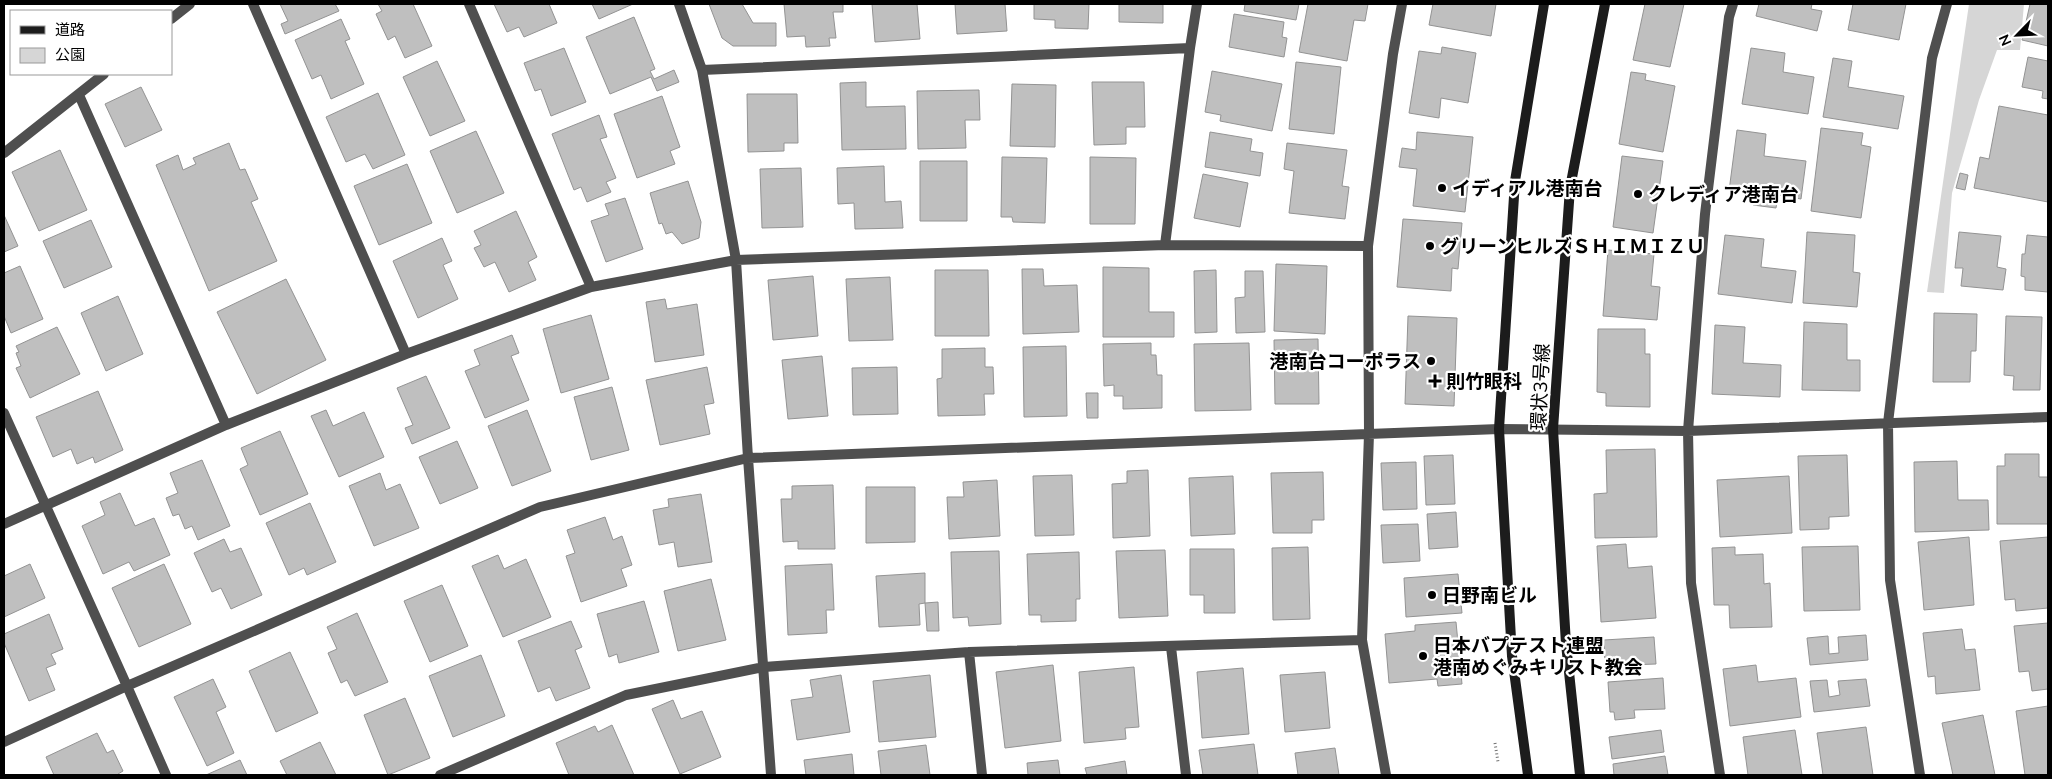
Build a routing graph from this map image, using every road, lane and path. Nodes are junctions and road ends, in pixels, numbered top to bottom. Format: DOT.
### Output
graph roads {
  1 [pos="190,4"];
  2 [pos="253,4"];
  3 [pos="469,4"];
  4 [pos="679,4"];
  5 [pos="1197,4"];
  6 [pos="1402,4"];
  7 [pos="1544,4"];
  8 [pos="1605,4"];
  9 [pos="1733,4"];
  10 [pos="1947,4"];
  11 [pos="172,18"];
  12 [pos="1190,48"];
  13 [pos="702,70"];
  14 [pos="103,75"];
  15 [pos="79,94"];
  16 [pos="4,153"];
  17 [pos="1165,245"];
  18 [pos="1368,246"];
  19 [pos="736,260"];
  20 [pos="591,286"];
  21 [pos="406,354"];
  22 [pos="4,413"];
  23 [pos="2048,417"];
  24 [pos="1888,423"];
  25 [pos="226,425"];
  26 [pos="1499,429"];
  27 [pos="1553,429"];
  28 [pos="1688,431"];
  29 [pos="1370,434"];
  30 [pos="748,458"];
  31 [pos="46,506"];
  32 [pos="4,524"];
  33 [pos="1362,640"];
  34 [pos="1171,647"];
  35 [pos="969,652"];
  36 [pos="764,667"];
  37 [pos="127,686"];
  38 [pos="4,742"];
  39 [pos="166,775"];
  40 [pos="440,775"];
  41 [pos="771,775"];
  42 [pos="982,775"];
  43 [pos="1186,775"];
  44 [pos="1386,775"];
  45 [pos="1528,775"];
  46 [pos="1580,775"];
  47 [pos="1720,775"];
  48 [pos="1920,775"];
  1 -- 11 [label="street"];
  2 -- 21 [label="street"];
  3 -- 20 [label="street"];
  4 -- 13 [label="street"];
  5 -- 12 [label="street"];
  6 -- 18 [label="street"];
  7 -- 26 [label="street, 環状3号線"];
  8 -- 27 [label="street, 環状3号線"];
  9 -- 28 [label="street"];
  10 -- 24 [label="street"];
  12 -- 13 [label="street"];
  12 -- 17 [label="street"];
  13 -- 19 [label="street"];
  14 -- 15 [label="street"];
  15 -- 16 [label="street"];
  15 -- 25 [label="street"];
  17 -- 18 [label="street"];
  17 -- 19 [label="street"];
  18 -- 29 [label="street"];
  19 -- 20 [label="street"];
  19 -- 30 [label="street"];
  20 -- 21 [label="street"];
  21 -- 25 [label="street"];
  22 -- 31 [label="street"];
  23 -- 24 [label="street"];
  24 -- 28 [label="street"];
  24 -- 48 [label="street"];
  25 -- 31 [label="street"];
  26 -- 27 [label="street"];
  26 -- 29 [label="street"];
  26 -- 45 [label="street, 環状3号線"];
  27 -- 28 [label="street"];
  27 -- 46 [label="street, 環状3号線"];
  28 -- 47 [label="street"];
  29 -- 30 [label="street"];
  29 -- 33 [label="street"];
  30 -- 36 [label="street"];
  30 -- 37 [label="street"];
  31 -- 32 [label="street"];
  31 -- 37 [label="street"];
  33 -- 34 [label="street"];
  33 -- 44 [label="street"];
  34 -- 35 [label="street"];
  34 -- 43 [label="street"];
  35 -- 36 [label="street"];
  35 -- 42 [label="street"];
  36 -- 40 [label="street"];
  36 -- 41 [label="street"];
  37 -- 38 [label="street"];
  37 -- 39 [label="street"];
}
